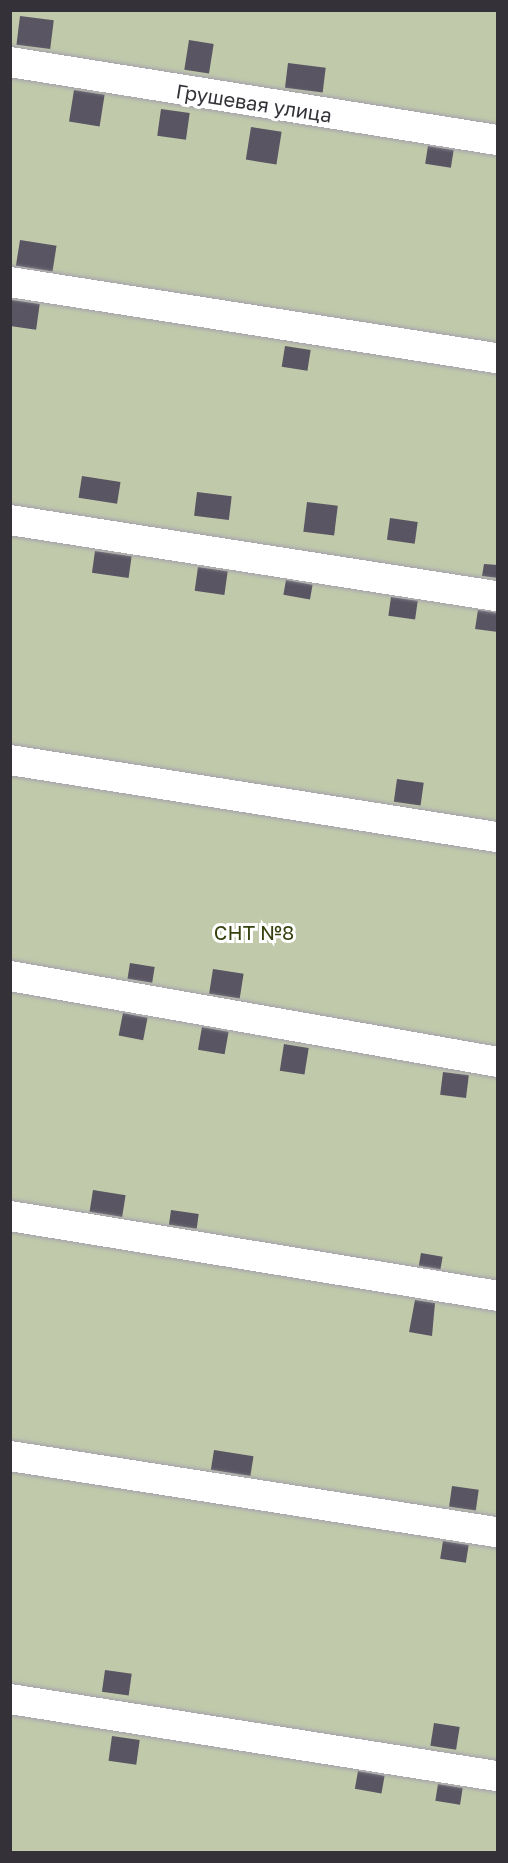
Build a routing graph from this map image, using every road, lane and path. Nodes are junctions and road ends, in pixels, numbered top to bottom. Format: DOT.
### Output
graph roads {
  1 [pos="10,62"];
  2 [pos="498,140"];
  3 [pos="10,282"];
  4 [pos="498,358"];
  5 [pos="10,520"];
  6 [pos="498,596"];
  7 [pos="10,760"];
  8 [pos="498,837"];
  9 [pos="10,976"];
  10 [pos="498,1062"];
  11 [pos="10,1216"];
  12 [pos="498,1296"];
  13 [pos="10,1456"];
  14 [pos="498,1532"];
  15 [pos="10,1699"];
  16 [pos="498,1776"];
  1 -- 2 [label="street, Грушевая улица"];
  3 -- 4 [label="street"];
  5 -- 6 [label="street"];
  7 -- 8 [label="street"];
  9 -- 10 [label="street"];
  11 -- 12 [label="street"];
  13 -- 14 [label="street"];
  15 -- 16 [label="street"];
}
